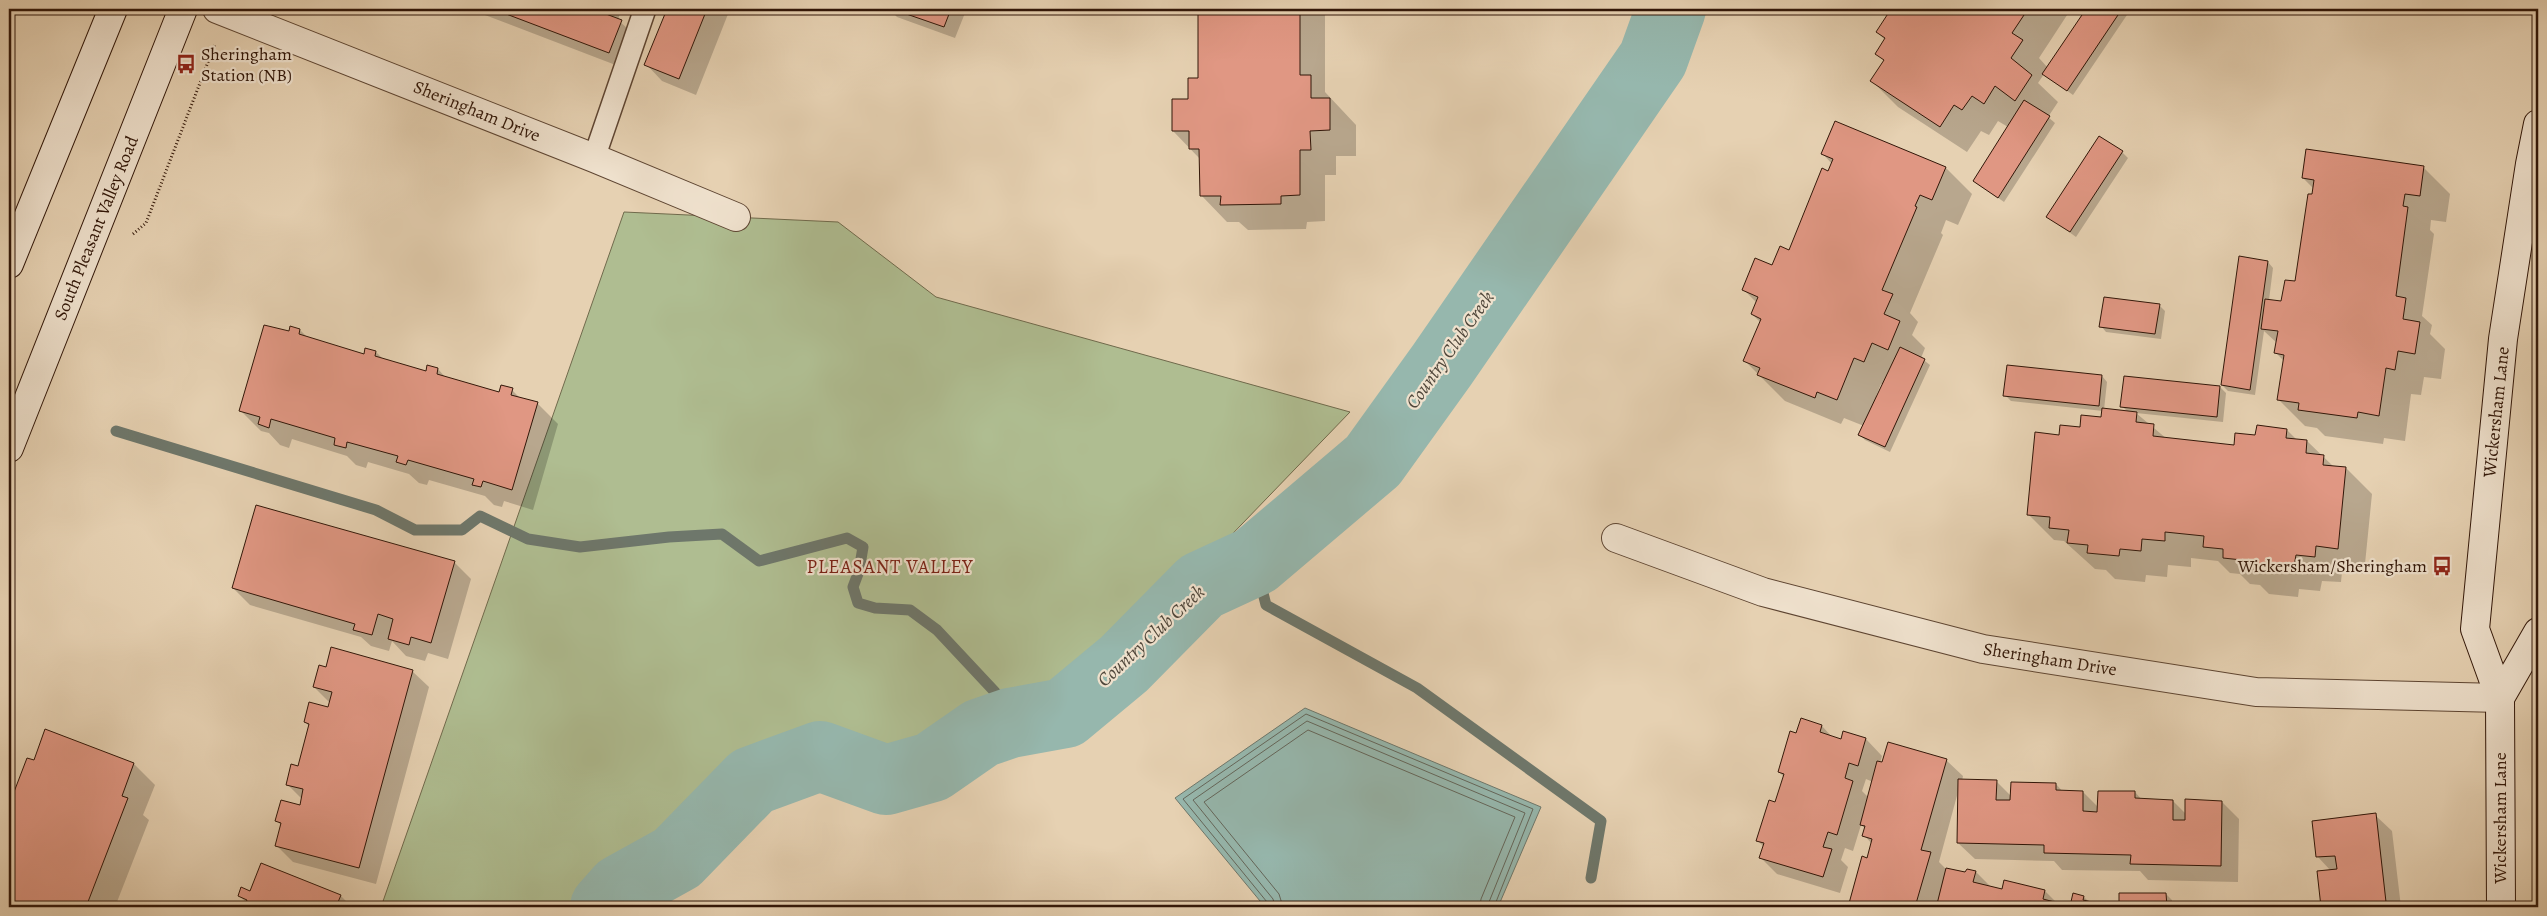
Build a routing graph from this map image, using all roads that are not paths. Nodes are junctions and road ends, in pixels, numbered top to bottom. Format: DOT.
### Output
graph roads {
  1 [pos="112,9"];
  2 [pos="183,9"];
  3 [pos="217,9"];
  4 [pos="645,9"];
  5 [pos="2538,124"];
  6 [pos="594,158"];
  7 [pos="2534,164"];
  8 [pos="736,217"];
  9 [pos="9,264"];
  10 [pos="9,448"];
  11 [pos="1616,538"];
  12 [pos="2538,632"];
  13 [pos="2500,698"];
  14 [pos="2501,907"];
  1 -- 9 [label="street"];
  2 -- 10 [label="street, South Pleasant Valley Road"];
  3 -- 6 [label="street, Sheringham Drive"];
  4 -- 6 [label="lane"];
  5 -- 7 [label="street, Wickersham Lane"];
  6 -- 8 [label="street, Sheringham Drive"];
  7 -- 13 [label="street, Wickersham Lane"];
  11 -- 13 [label="street, Sheringham Drive"];
  12 -- 13 [label="street"];
  13 -- 14 [label="street, Wickersham Lane"];
}
